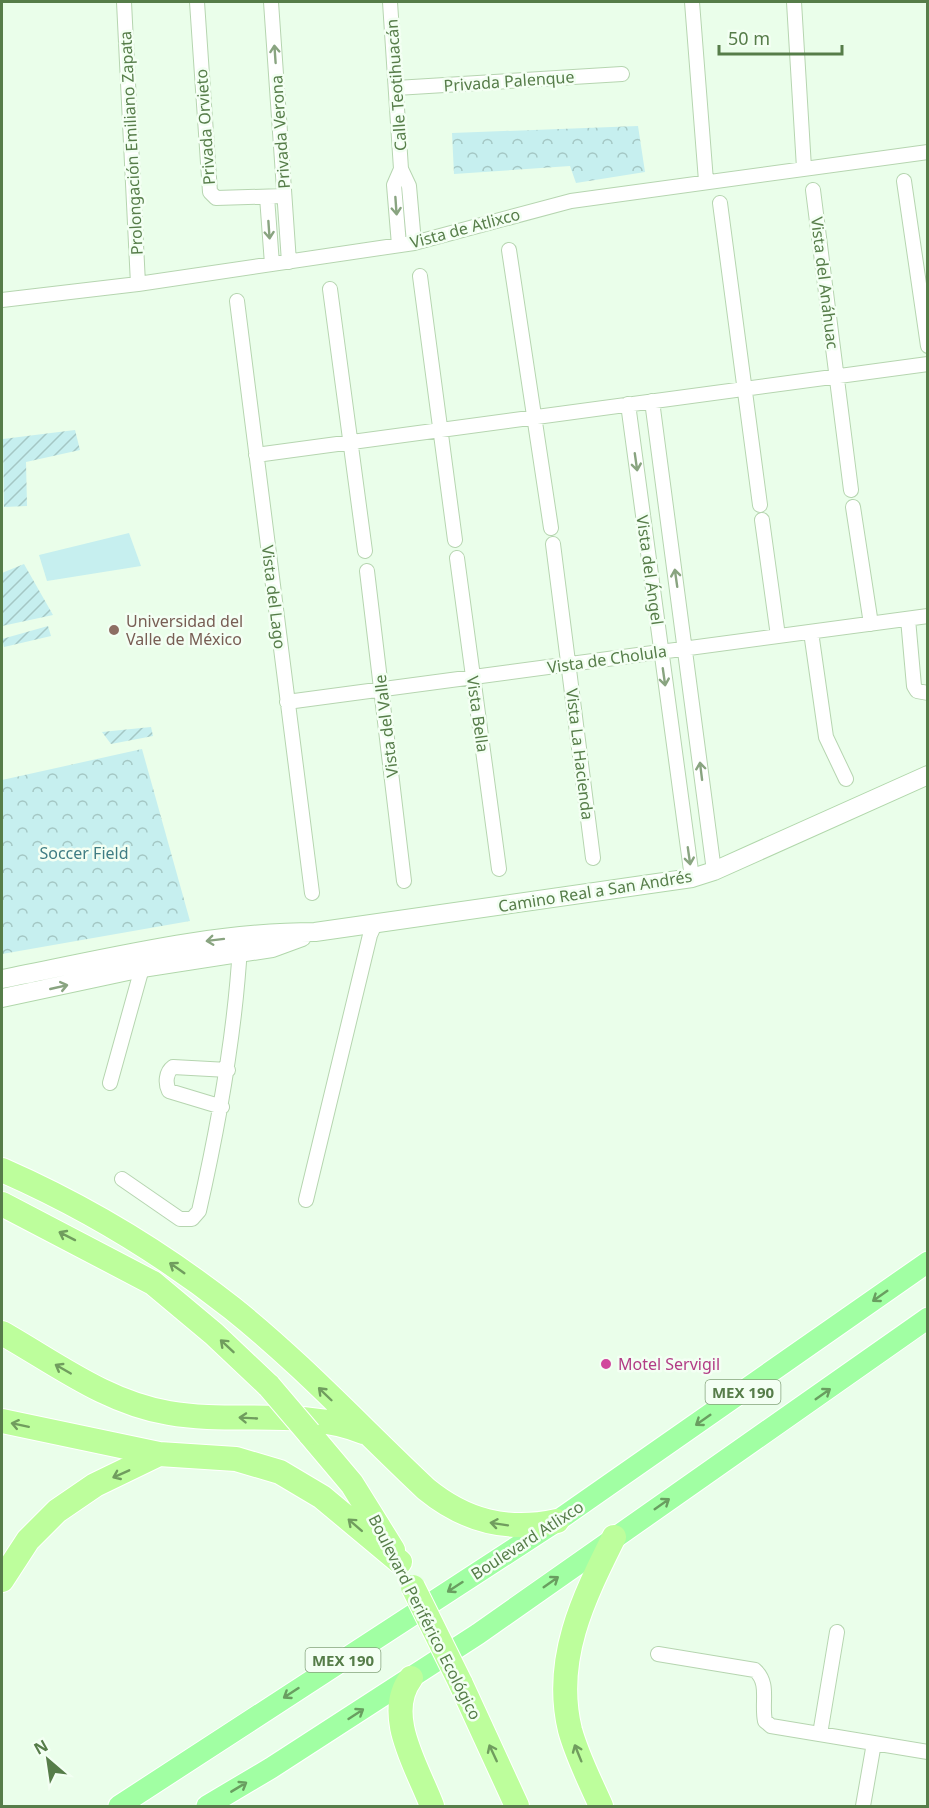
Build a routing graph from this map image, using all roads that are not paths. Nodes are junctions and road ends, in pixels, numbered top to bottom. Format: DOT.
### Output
graph roads {
  1 [pos="124,2"];
  2 [pos="197,2"];
  3 [pos="271,2"];
  4 [pos="390,2"];
  5 [pos="692,2"];
  6 [pos="794,2"];
  7 [pos="622,74"];
  8 [pos="396,88"];
  9 [pos="927,152"];
  10 [pos="804,168"];
  11 [pos="401,169"];
  12 [pos="706,181"];
  13 [pos="904,181"];
  14 [pos="813,190"];
  15 [pos="284,196"];
  16 [pos="267,197"];
  17 [pos="720,203"];
  18 [pos="414,243"];
  19 [pos="399,245"];
  20 [pos="509,250"];
  21 [pos="289,262"];
  22 [pos="272,264"];
  23 [pos="420,276"];
  24 [pos="138,284"];
  25 [pos="330,289"];
  26 [pos="2,300"];
  27 [pos="237,301"];
  28 [pos="927,346"];
  29 [pos="927,364"];
  30 [pos="837,376"];
  31 [pos="744,389"];
  32 [pos="652,401"];
  33 [pos="628,404"];
  34 [pos="534,417"];
  35 [pos="440,430"];
  36 [pos="350,442"];
  37 [pos="256,455"];
  38 [pos="851,490"];
  39 [pos="760,505"];
  40 [pos="854,507"];
  41 [pos="762,520"];
  42 [pos="551,528"];
  43 [pos="455,540"];
  44 [pos="553,544"];
  45 [pos="365,551"];
  46 [pos="457,558"];
  47 [pos="368,571"];
  48 [pos="927,616"];
  49 [pos="908,619"];
  50 [pos="871,624"];
  51 [pos="811,632"];
  52 [pos="778,636"];
  53 [pos="685,649"];
  54 [pos="661,652"];
  55 [pos="568,664"];
  56 [pos="473,677"];
  57 [pos="382,689"];
  58 [pos="927,693"];
  59 [pos="287,702"];
  60 [pos="927,774"];
  61 [pos="846,779"];
  62 [pos="593,858"];
  63 [pos="500,869"];
  64 [pos="714,871"];
  65 [pos="692,878"];
  66 [pos="404,881"];
  67 [pos="312,893"];
  68 [pos="375,924"];
  69 [pos="240,945"];
  70 [pos="142,968"];
  71 [pos="2,979"];
  72 [pos="2,998"];
  73 [pos="228,1070"];
  74 [pos="110,1083"];
  75 [pos="222,1107"];
  76 [pos="2,1170"];
  77 [pos="122,1179"];
  78 [pos="306,1200"];
  79 [pos="2,1204"];
  80 [pos="927,1262"];
  81 [pos="927,1320"];
  82 [pos="2,1333"];
  83 [pos="2,1421"];
  84 [pos="368,1434"];
  85 [pos="159,1454"];
  86 [pos="556,1521"];
  87 [pos="614,1537"];
  88 [pos="400,1562"];
  89 [pos="2,1580"];
  90 [pos="837,1632"];
  91 [pos="658,1654"];
  92 [pos="411,1678"];
  93 [pos="820,1734"];
  94 [pos="874,1743"];
  95 [pos="927,1752"];
  96 [pos="119,1806"];
  97 [pos="207,1806"];
  98 [pos="432,1806"];
  99 [pos="517,1806"];
  100 [pos="601,1806"];
  101 [pos="864,1806"];
  1 -- 24 [label="street, Prolongación Emiliano Zapata"];
  2 -- 16 [label="street, Privada Orvieto"];
  15 -- 3 [label="street, Privada Verona, one-way"];
  4 -- 8 [label="street, Calle Teotihuacán"];
  5 -- 12 [label="street"];
  6 -- 10 [label="street"];
  7 -- 8 [label="street, Privada Palenque"];
  8 -- 11 [label="street, Calle Teotihuacán"];
  9 -- 10 [label="street, Vista de Atlixco"];
  10 -- 12 [label="street, Vista de Atlixco"];
  11 -- 18 [label="street, Calle Teotihuacán"];
  11 -- 19 [label="street, Calle Teotihuacán, one-way"];
  12 -- 18 [label="street, Vista de Atlixco"];
  13 -- 28 [label="street"];
  14 -- 30 [label="street, Vista del Anáhuac"];
  15 -- 16 [label="street, Privada Orvieto"];
  15 -- 21 [label="street, Privada Verona"];
  16 -- 22 [label="street, one-way"];
  17 -- 31 [label="street"];
  18 -- 19 [label="street, Vista de Atlixco"];
  19 -- 21 [label="street, Vista de Atlixco"];
  20 -- 34 [label="street"];
  21 -- 22 [label="street, Vista de Atlixco"];
  22 -- 24 [label="street, Vista de Atlixco"];
  23 -- 35 [label="street"];
  24 -- 26 [label="street, Vista de Atlixco"];
  25 -- 36 [label="street"];
  27 -- 37 [label="street, Vista del Lago"];
  29 -- 30 [label="street"];
  30 -- 31 [label="street"];
  30 -- 38 [label="street, Vista del Anáhuac"];
  31 -- 32 [label="street"];
  31 -- 39 [label="street"];
  32 -- 33 [label="street"];
  53 -- 32 [label="street, Vista del Ángel, one-way"];
  33 -- 34 [label="street"];
  33 -- 54 [label="street, Vista del Ángel, one-way"];
  34 -- 35 [label="street"];
  34 -- 42 [label="street"];
  35 -- 36 [label="street"];
  35 -- 43 [label="street"];
  36 -- 37 [label="street"];
  36 -- 45 [label="street"];
  37 -- 59 [label="street, Vista del Lago"];
  40 -- 50 [label="street"];
  41 -- 52 [label="street"];
  44 -- 55 [label="street, Vista La Hacienda"];
  46 -- 56 [label="street, Vista Bella"];
  47 -- 57 [label="street, Vista del Valle"];
  48 -- 49 [label="street, Vista de Cholula"];
  49 -- 50 [label="street, Vista de Cholula"];
  49 -- 58 [label="street"];
  50 -- 51 [label="street, Vista de Cholula"];
  51 -- 52 [label="street, Vista de Cholula"];
  51 -- 61 [label="street"];
  52 -- 53 [label="street, Vista de Cholula"];
  53 -- 54 [label="street, Vista de Cholula"];
  64 -- 53 [label="street, Vista del Ángel, one-way"];
  54 -- 55 [label="street, Vista de Cholula"];
  54 -- 65 [label="street, Vista del Ángel, one-way"];
  55 -- 56 [label="street, Vista de Cholula"];
  55 -- 62 [label="street, Vista La Hacienda"];
  56 -- 57 [label="street, Vista de Cholula"];
  56 -- 63 [label="street, Vista Bella"];
  57 -- 59 [label="street, Vista de Cholula"];
  57 -- 66 [label="street, Vista del Valle"];
  59 -- 67 [label="street, Vista del Lago"];
  60 -- 64 [label="main road, Camino Real a San Andrés"];
  64 -- 65 [label="main road, Camino Real a San Andrés"];
  65 -- 68 [label="main road, Camino Real a San Andrés"];
  68 -- 69 [label="main road, Camino Real a San Andrés"];
  68 -- 78 [label="street"];
  69 -- 70 [label="main road, Camino Real a San Andrés"];
  69 -- 71 [label="main road, Camino Real a San Andrés, one-way"];
  69 -- 73 [label="street"];
  72 -- 70 [label="main road, Camino Real a San Andrés, one-way"];
  70 -- 74 [label="street"];
  73 -- 75 [label="street"];
  73 -- 75 [label="street"];
  75 -- 77 [label="street"];
  84 -- 76 [label="highway, one-way"];
  88 -- 79 [label="highway, Boulevard Periférico Ecológico, one-way, bridge"];
  80 -- 86 [label="main road, Boulevard Atlixco / MEX 190, one-way"];
  87 -- 81 [label="main road, MEX 190, one-way"];
  84 -- 82 [label="highway, one-way"];
  85 -- 83 [label="highway, one-way"];
  86 -- 84 [label="highway, one-way"];
  88 -- 85 [label="highway, one-way"];
  85 -- 89 [label="highway, one-way"];
  86 -- 96 [label="main road, Boulevard Atlixco / MEX 190, one-way"];
  92 -- 87 [label="main road, MEX 190, one-way"];
  100 -- 87 [label="highway, one-way"];
  99 -- 88 [label="highway, Boulevard Periférico Ecológico, one-way, bridge"];
  90 -- 93 [label="street"];
  91 -- 93 [label="street"];
  97 -- 92 [label="main road, MEX 190, one-way"];
  92 -- 98 [label="highway"];
  93 -- 94 [label="street"];
  94 -- 95 [label="street"];
  94 -- 101 [label="street"];
}
